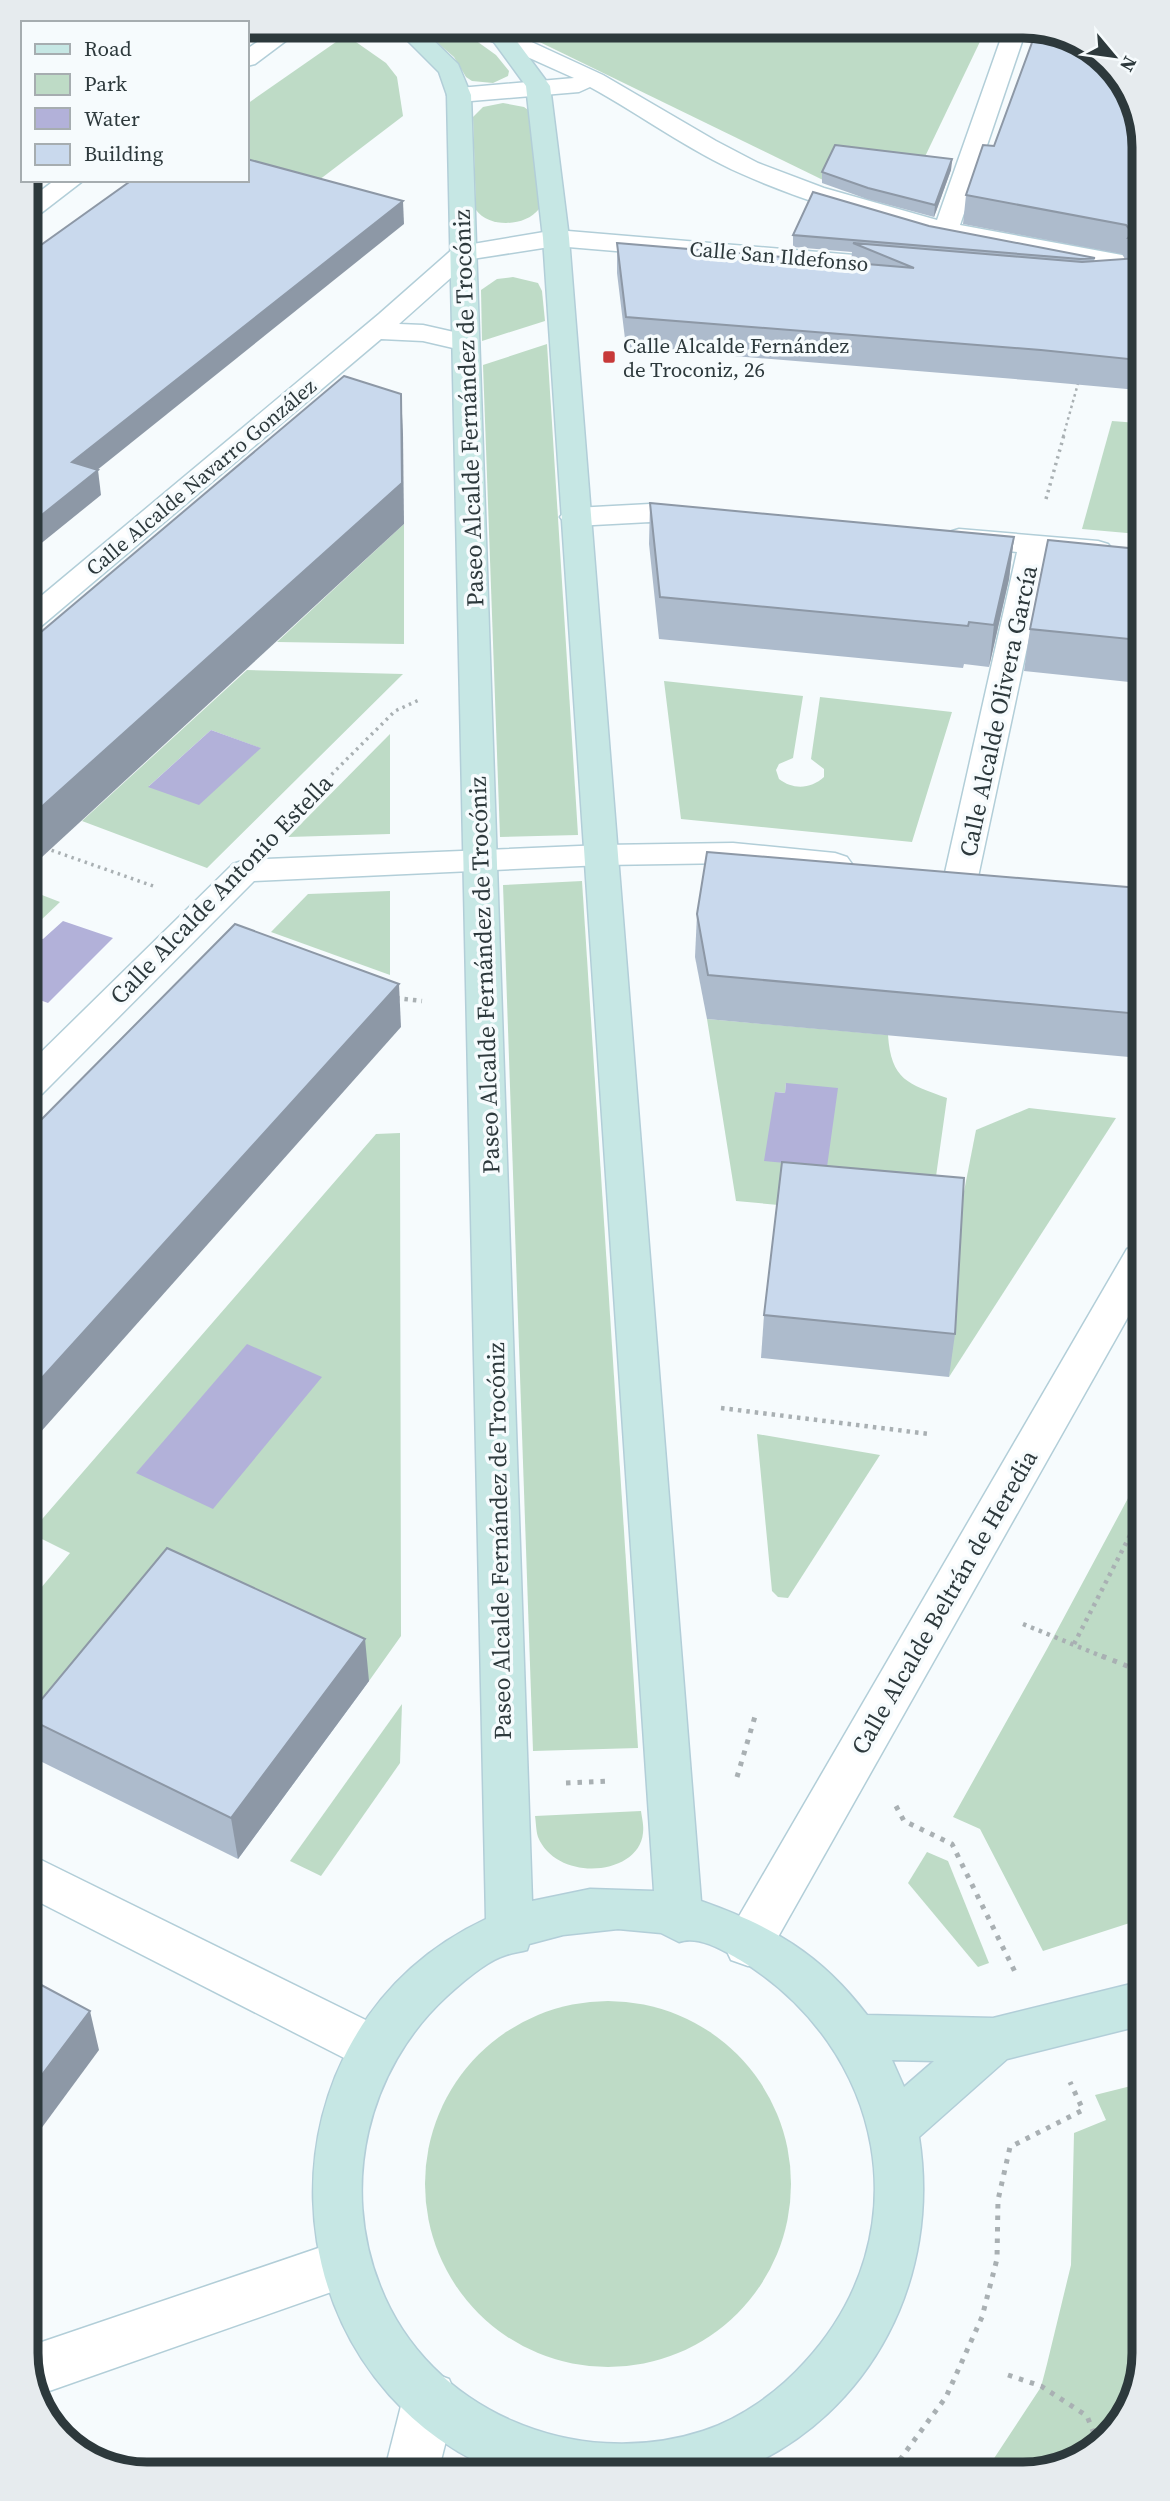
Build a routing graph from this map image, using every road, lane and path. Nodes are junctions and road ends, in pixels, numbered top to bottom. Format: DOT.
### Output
graph roads {
  1 [pos="278,38"];
  2 [pos="418,38"];
  3 [pos="500,38"];
  4 [pos="505,38"];
  5 [pos="1012,39"];
  6 [pos="248,58"];
  7 [pos="538,86"];
  8 [pos="608,87"];
  9 [pos="459,95"];
  10 [pos="69,182"];
  11 [pos="39,203"];
  12 [pos="946,229"];
  13 [pos="556,238"];
  14 [pos="464,252"];
  15 [pos="1131,265"];
  16 [pos="925,268"];
  17 [pos="1131,277"];
  18 [pos="1077,281"];
  19 [pos="374,331"];
  20 [pos="466,343"];
  21 [pos="1081,374"];
  22 [pos="1044,509"];
  23 [pos="575,517"];
  24 [pos="732,519"];
  25 [pos="938,536"];
  26 [pos="1034,544"];
  27 [pos="1125,552"];
  28 [pos="39,613"];
  29 [pos="419,700"];
  30 [pos="41,846"];
  31 [pos="603,855"];
  32 [pos="481,862"];
  33 [pos="867,867"];
  34 [pos="245,871"];
  35 [pos="962,878"];
  36 [pos="159,888"];
  37 [pos="387,998"];
  38 [pos="422,1000"];
  39 [pos="39,1076"];
  40 [pos="1131,1275"];
  41 [pos="721,1408"];
  42 [pos="929,1434"];
  43 [pos="1131,1533"];
  44 [pos="1023,1624"];
  45 [pos="1074,1644"];
  46 [pos="1131,1667"];
  47 [pos="756,1713"];
  48 [pos="737,1777"];
  49 [pos="614,1781"];
  50 [pos="561,1784"];
  51 [pos="893,1799"];
  52 [pos="38,1879"];
  53 [pos="680,1922"];
  54 [pos="510,1935"];
  55 [pos="748,1945"];
  56 [pos="1015,1972"];
  57 [pos="1131,2006"];
  58 [pos="859,2037"];
  59 [pos="993,2040"];
  60 [pos="369,2046"];
  61 [pos="1072,2086"];
  62 [pos="900,2122"];
  63 [pos="339,2266"];
  64 [pos="40,2369"];
  65 [pos="1008,2375"];
  66 [pos="430,2398"];
  67 [pos="1094,2435"];
  68 [pos="515,2461"];
  69 [pos="414,2462"];
  70 [pos="540,2462"];
  71 [pos="638,2462"];
  72 [pos="899,2462"];
  1 -- 6 [label="street"];
  2 -- 9 [label="main road, Paseo Alcalde Fernández de Trocóniz"];
  3 -- 7 [label="main road"];
  4 -- 8 [label="street"];
  5 -- 12 [label="street"];
  7 -- 8 [label="street"];
  7 -- 9 [label="street"];
  7 -- 13 [label="main road"];
  8 -- 12 [label="street"];
  9 -- 14 [label="main road, Paseo Alcalde Fernández de Trocóniz"];
  10 -- 11 [label="street"];
  12 -- 15 [label="street"];
  13 -- 14 [label="street, Calle San Ildefonso"];
  13 -- 16 [label="street, Calle San Ildefonso"];
  13 -- 23 [label="main road"];
  14 -- 19 [label="street, Calle Alcalde Navarro González"];
  14 -- 20 [label="main road, Paseo Alcalde Fernández de Trocóniz"];
  17 -- 18 [label="street"];
  19 -- 20 [label="street"];
  19 -- 28 [label="street, Calle Alcalde Navarro González"];
  20 -- 32 [label="main road, Paseo Alcalde Fernández de Trocóniz"];
  21 -- 22 [label="path"];
  23 -- 24 [label="street"];
  23 -- 31 [label="main road"];
  25 -- 26 [label="street"];
  26 -- 27 [label="street"];
  26 -- 35 [label="street, Calle Alcalde Olivera García"];
  29 -- 34 [label="path, Calle Alcalde Antonio Estella"];
  30 -- 36 [label="path"];
  31 -- 32 [label="street"];
  31 -- 33 [label="street"];
  31 -- 53 [label="main road"];
  32 -- 34 [label="street"];
  32 -- 54 [label="main road, Paseo Alcalde Fernández de Trocóniz"];
  34 -- 39 [label="street, Calle Alcalde Antonio Estella"];
  37 -- 38 [label="path"];
  40 -- 55 [label="street, Calle Alcalde Beltrán de Heredia"];
  41 -- 42 [label="path"];
  43 -- 45 [label="path"];
  44 -- 45 [label="path"];
  45 -- 46 [label="path"];
  47 -- 48 [label="path"];
  49 -- 50 [label="path"];
  51 -- 56 [label="path"];
  52 -- 60 [label="street"];
  53 -- 54 [label="main road"];
  53 -- 55 [label="main road"];
  54 -- 60 [label="main road"];
  55 -- 58 [label="main road"];
  57 -- 59 [label="main road"];
  58 -- 59 [label="main road"];
  58 -- 62 [label="main road"];
  59 -- 62 [label="main road"];
  60 -- 63 [label="main road"];
  61 -- 72 [label="path"];
  62 -- 71 [label="main road"];
  63 -- 64 [label="street"];
  63 -- 66 [label="main road"];
  65 -- 67 [label="path"];
  66 -- 68 [label="main road"];
  66 -- 69 [label="street"];
  68 -- 70 [label="main road"];
}
